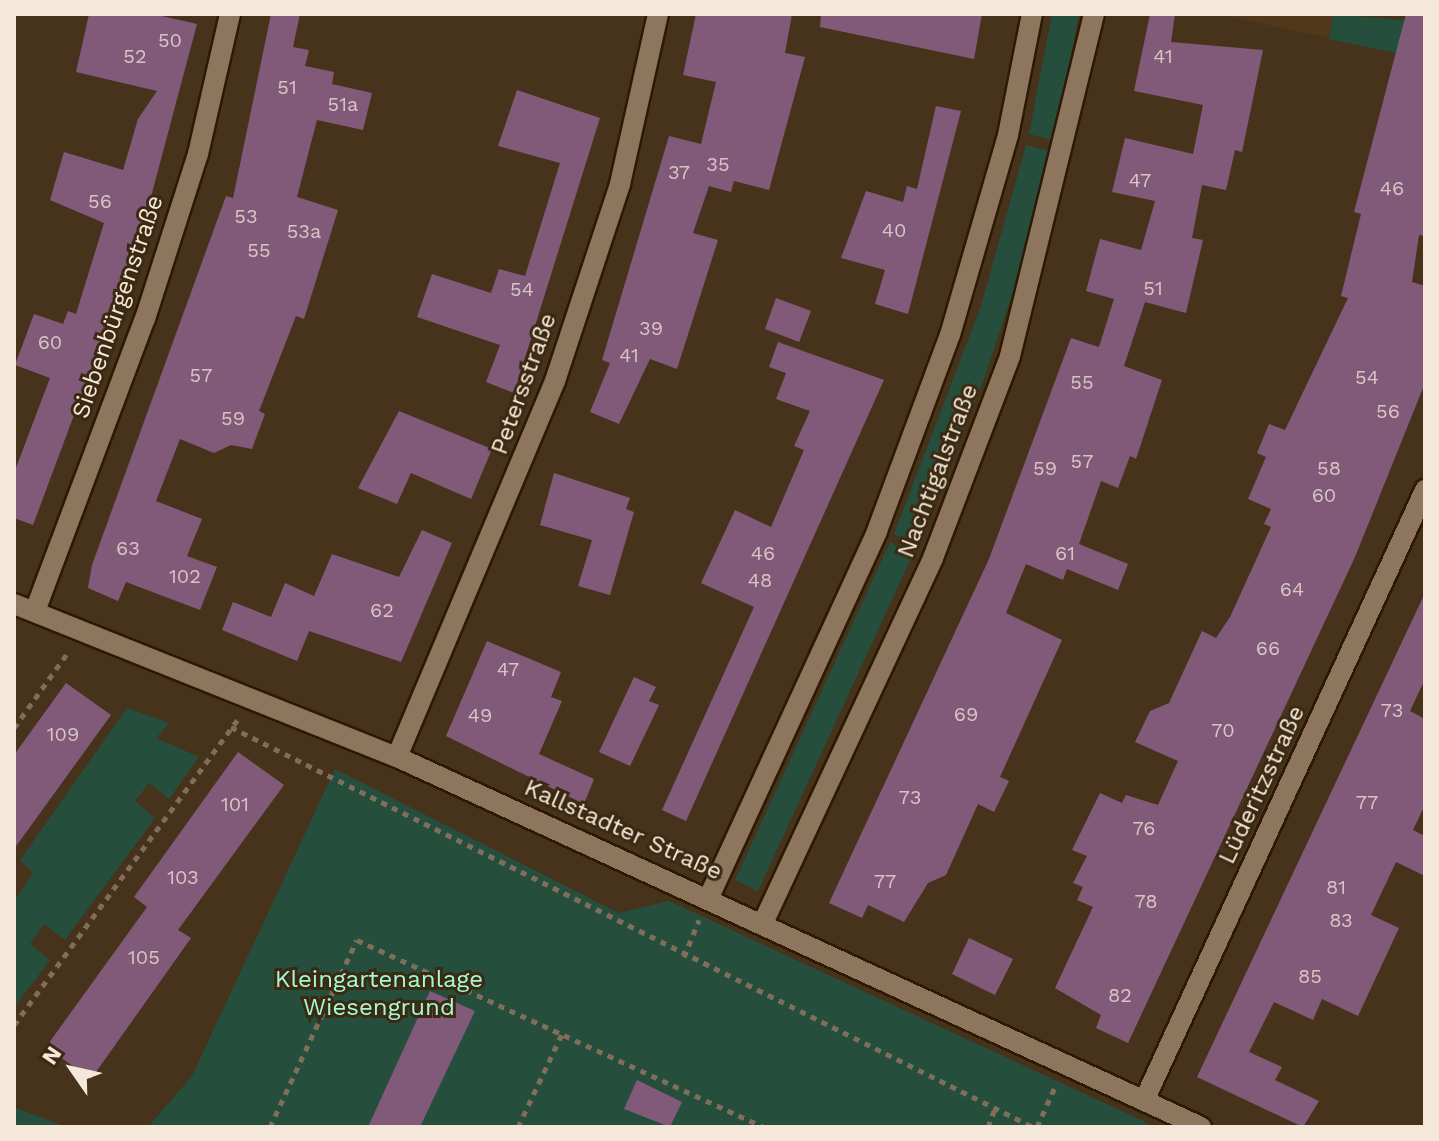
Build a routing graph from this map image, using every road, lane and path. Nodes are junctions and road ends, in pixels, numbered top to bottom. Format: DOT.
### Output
graph roads {
  1 [pos="230,14"];
  2 [pos="658,14"];
  3 [pos="1032,14"];
  4 [pos="1094,14"];
  5 [pos="1425,490"];
  6 [pos="14,604"];
  7 [pos="35,611"];
  8 [pos="83,631"];
  9 [pos="252,699"];
  10 [pos="231,727"];
  11 [pos="14,728"];
  12 [pos="397,757"];
  13 [pos="709,897"];
  14 [pos="763,923"];
  15 [pos="684,957"];
  16 [pos="14,1025"];
  17 [pos="562,1034"];
  18 [pos="1065,1064"];
  19 [pos="1144,1101"];
  20 [pos="995,1109"];
  21 [pos="270,1127"];
  22 [pos="518,1127"];
  23 [pos="764,1127"];
  24 [pos="988,1127"];
  25 [pos="1035,1127"];
  26 [pos="1201,1127"];
  1 -- 7 [label="street, Siebenbürgenstraße"];
  2 -- 12 [label="street, Petersstraße"];
  3 -- 13 [label="street, Nachtigalstraße"];
  4 -- 14 [label="street, Nachtigalstraße"];
  5 -- 19 [label="street, Lüderitzstraße"];
  6 -- 7 [label="street, Kallstadter Straße"];
  7 -- 8 [label="street, Kallstadter Straße"];
  8 -- 9 [label="street, Kallstadter Straße"];
  8 -- 11 [label="path"];
  9 -- 10 [label="path"];
  9 -- 12 [label="street, Kallstadter Straße"];
  10 -- 15 [label="path"];
  10 -- 16 [label="path"];
  12 -- 13 [label="street, Kallstadter Straße"];
  13 -- 14 [label="street, Kallstadter Straße"];
  13 -- 15 [label="path"];
  14 -- 18 [label="street, Kallstadter Straße"];
  15 -- 20 [label="path"];
  17 -- 21 [label="path"];
  17 -- 22 [label="path"];
  17 -- 23 [label="path"];
  18 -- 19 [label="street, Kallstadter Straße"];
  18 -- 25 [label="path"];
  19 -- 26 [label="street, Kallstadter Straße"];
  20 -- 24 [label="path"];
  20 -- 25 [label="path"];
}
